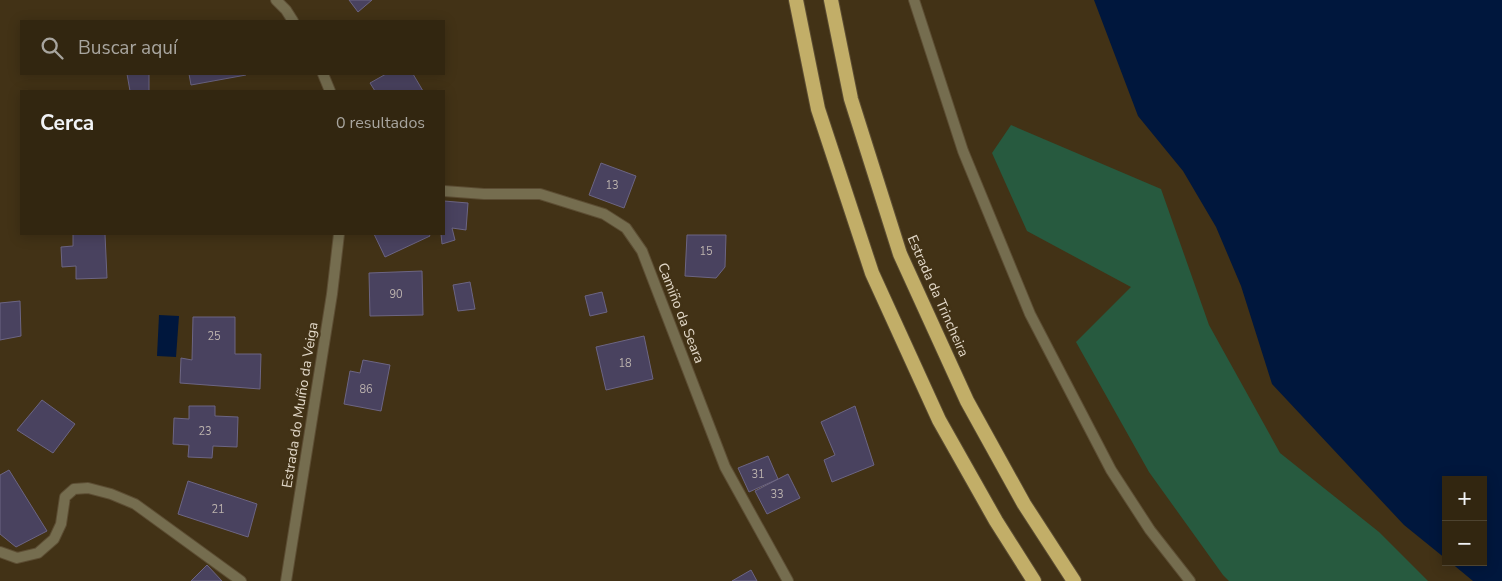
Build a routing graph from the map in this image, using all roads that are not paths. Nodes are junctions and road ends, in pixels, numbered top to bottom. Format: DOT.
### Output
graph roads {
  1 [pos="276,0"];
  2 [pos="796,0"];
  3 [pos="831,0"];
  4 [pos="914,0"];
  5 [pos="292,20"];
  6 [pos="323,75"];
  7 [pos="330,90"];
  8 [pos="445,191"];
  9 [pos="339,235"];
  10 [pos="0,552"];
  11 [pos="241,581"];
  12 [pos="286,581"];
  13 [pos="788,581"];
  14 [pos="1034,581"];
  15 [pos="1074,581"];
  16 [pos="1190,581"];
  1 -- 5 [label="street"];
  2 -- 14 [label="highway"];
  3 -- 15 [label="highway, Estrada da Trincheira"];
  4 -- 16 [label="street"];
  6 -- 7 [label="street"];
  8 -- 13 [label="street, Camiño da Seara"];
  9 -- 12 [label="street, Estrada do Muíño da Veiga"];
  10 -- 11 [label="street"];
}
